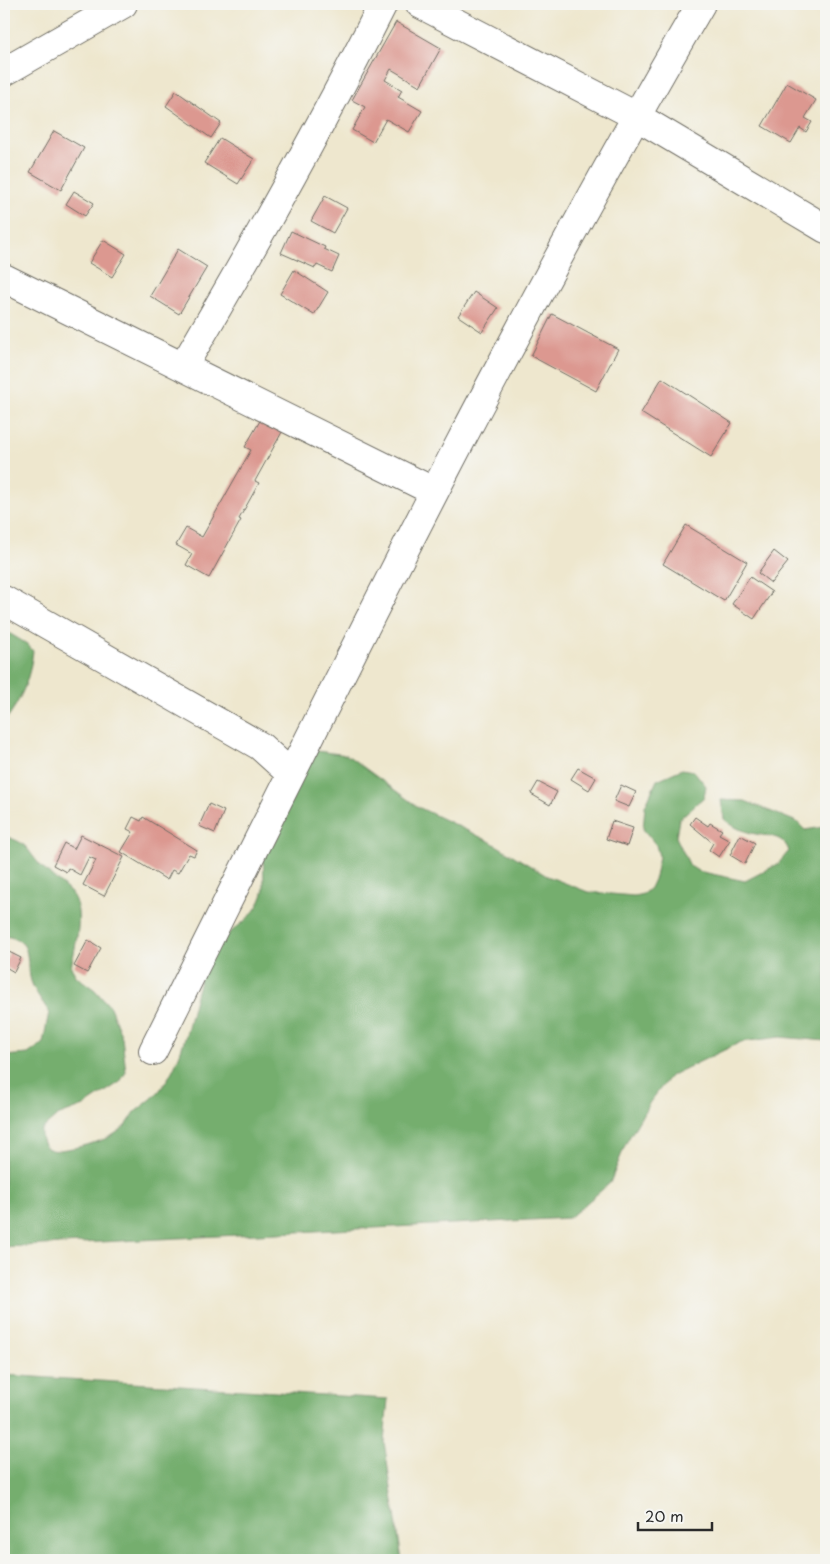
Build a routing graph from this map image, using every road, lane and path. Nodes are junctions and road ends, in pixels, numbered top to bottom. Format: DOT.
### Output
graph roads {
  1 [pos="123,4"];
  2 [pos="383,4"];
  3 [pos="420,4"];
  4 [pos="701,4"];
  5 [pos="4,72"];
  6 [pos="636,116"];
  7 [pos="826,229"];
  8 [pos="4,278"];
  9 [pos="183,367"];
  10 [pos="433,491"];
  11 [pos="4,600"];
  12 [pos="291,774"];
  13 [pos="153,1051"];
  1 -- 5 [label="street"];
  2 -- 9 [label="street"];
  3 -- 6 [label="street"];
  4 -- 6 [label="street"];
  6 -- 7 [label="street"];
  6 -- 10 [label="street"];
  8 -- 9 [label="street"];
  9 -- 10 [label="street"];
  10 -- 12 [label="street"];
  11 -- 12 [label="street"];
  12 -- 13 [label="street"];
}
